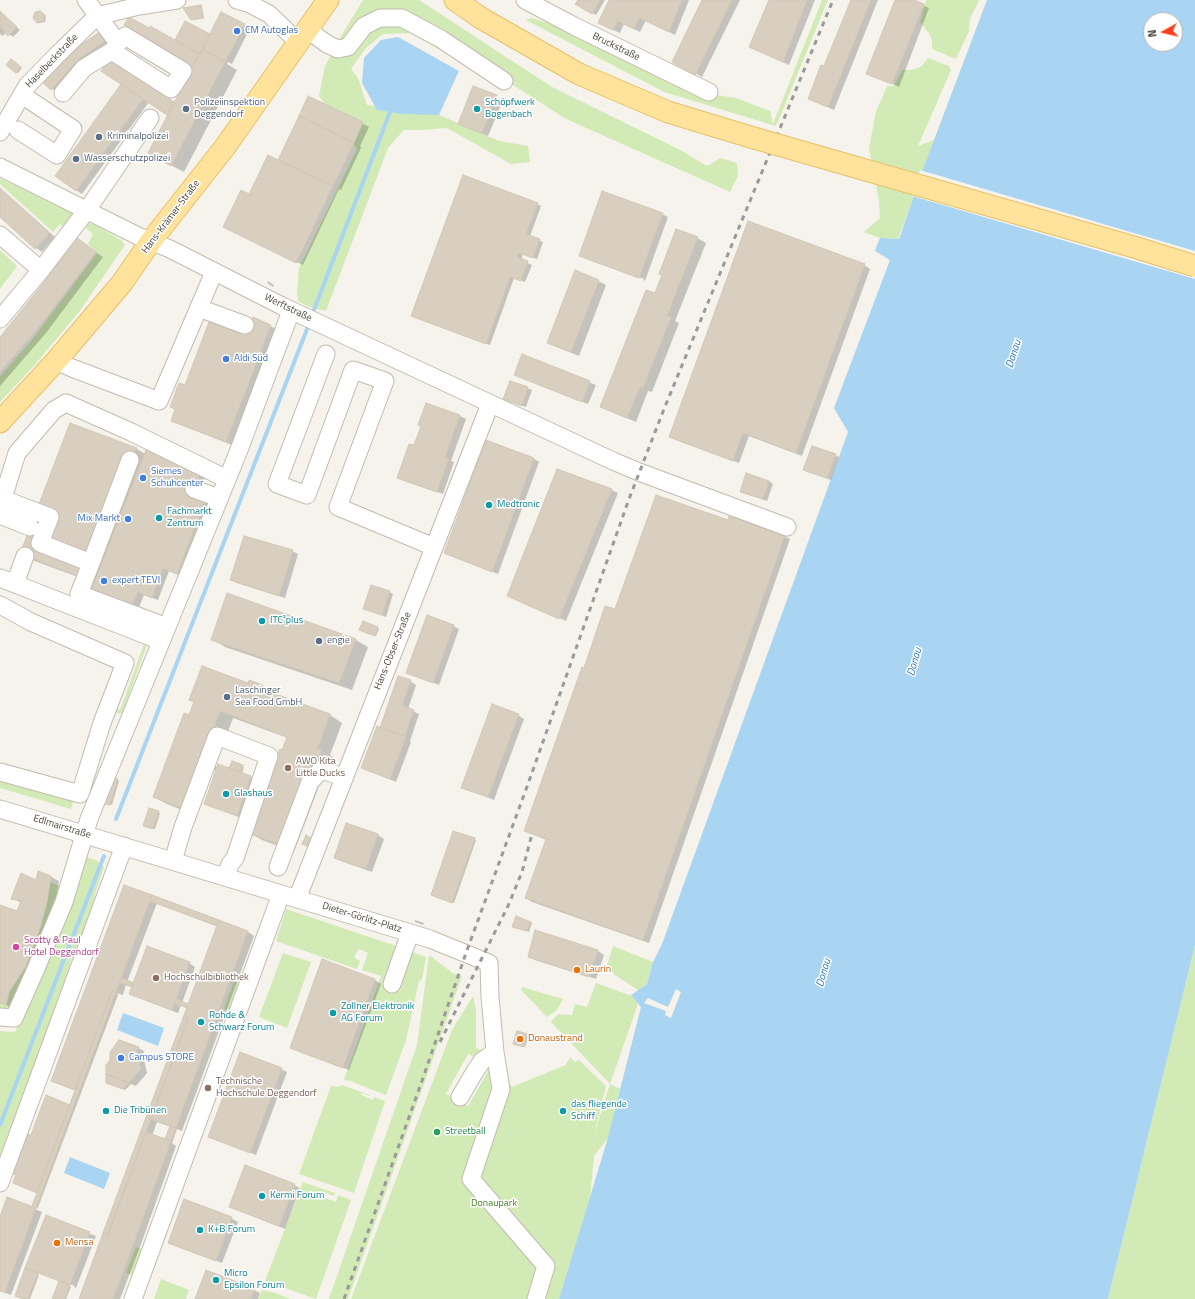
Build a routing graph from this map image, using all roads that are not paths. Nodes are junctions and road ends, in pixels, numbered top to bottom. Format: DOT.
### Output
graph roads {
  1 [pos="86,0"];
  2 [pos="177,0"];
  3 [pos="237,0"];
  4 [pos="328,0"];
  5 [pos="455,0"];
  6 [pos="525,0"];
  7 [pos="98,16"];
  8 [pos="304,36"];
  9 [pos="504,82"];
  10 [pos="708,92"];
  11 [pos="63,93"];
  12 [pos="22,95"];
  13 [pos="150,118"];
  14 [pos="18,130"];
  15 [pos="0,132"];
  16 [pos="0,167"];
  17 [pos="87,210"];
  18 [pos="0,235"];
  19 [pos="152,241"];
  20 [pos="1195,266"];
  21 [pos="41,270"];
  22 [pos="214,272"];
  23 [pos="199,308"];
  24 [pos="293,311"];
  25 [pos="0,319"];
  26 [pos="245,325"];
  27 [pos="326,354"];
  28 [pos="56,361"];
  29 [pos="490,404"];
  30 [pos="0,422"];
  31 [pos="130,460"];
  32 [pos="227,479"];
  33 [pos="194,489"];
  34 [pos="219,498"];
  35 [pos="1,505"];
  36 [pos="787,526"];
  37 [pos="30,527"];
  38 [pos="434,547"];
  39 [pos="25,556"];
  40 [pos="91,563"];
  41 [pos="8,581"];
  42 [pos="0,605"];
  43 [pos="164,634"];
  44 [pos="102,724"];
  45 [pos="124,733"];
  46 [pos="0,772"];
  47 [pos="344,777"];
  48 [pos="0,809"];
  49 [pos="84,834"];
  50 [pos="124,846"];
  51 [pos="173,861"];
  52 [pos="278,867"];
  53 [pos="226,877"];
  54 [pos="289,896"];
  55 [pos="410,933"];
  56 [pos="392,984"];
  57 [pos="0,1017"];
  58 [pos="495,1052"];
  59 [pos="460,1097"];
  60 [pos="0,1183"];
  61 [pos="133,1299"];
  62 [pos="536,1299"];
  1 -- 7 [label="street"];
  2 -- 7 [label="street"];
  3 -- 8 [label="street"];
  4 -- 8 [label="main road, Hans-Krämer-Straße"];
  5 -- 20 [label="main road, bridge"];
  6 -- 10 [label="street, Bruckstraße"];
  7 -- 11 [label="street"];
  7 -- 12 [label="street, Haselbeckstraße"];
  8 -- 9 [label="street"];
  8 -- 19 [label="main road, Hans-Krämer-Straße"];
  12 -- 14 [label="street"];
  12 -- 15 [label="street, Haselbeckstraße"];
  13 -- 17 [label="street"];
  16 -- 17 [label="street, Werftstraße"];
  17 -- 19 [label="street, Werftstraße"];
  17 -- 21 [label="street"];
  18 -- 21 [label="street"];
  19 -- 22 [label="street, Werftstraße"];
  19 -- 28 [label="main road, Hans-Krämer-Straße"];
  21 -- 25 [label="street"];
  22 -- 23 [label="street"];
  22 -- 24 [label="street, Werftstraße"];
  23 -- 26 [label="street"];
  23 -- 28 [label="street"];
  24 -- 29 [label="street, Werftstraße"];
  24 -- 32 [label="street"];
  27 -- 38 [label="street"];
  28 -- 30 [label="main road, Hans-Krämer-Straße"];
  29 -- 36 [label="street, Werftstraße"];
  29 -- 38 [label="street, Hans-Obser-Straße"];
  31 -- 40 [label="street"];
  32 -- 34 [label="street"];
  32 -- 35 [label="street"];
  33 -- 34 [label="street"];
  34 -- 43 [label="street"];
  35 -- 37 [label="street"];
  35 -- 40 [label="street"];
  38 -- 47 [label="street, Hans-Obser-Straße"];
  39 -- 41 [label="street"];
  40 -- 43 [label="street"];
  41 -- 43 [label="street"];
  42 -- 44 [label="street"];
  43 -- 45 [label="street"];
  44 -- 45 [label="street"];
  44 -- 46 [label="street"];
  45 -- 49 [label="street"];
  47 -- 52 [label="street"];
  47 -- 54 [label="street, Hans-Obser-Straße"];
  48 -- 49 [label="street, Edlmairstraße"];
  49 -- 50 [label="street, Edlmairstraße"];
  49 -- 57 [label="street"];
  50 -- 51 [label="street, Dieter-Görlitz-Platz"];
  50 -- 60 [label="street"];
  51 -- 53 [label="street, Dieter-Görlitz-Platz"];
  51 -- 53 [label="street"];
  53 -- 54 [label="street, Dieter-Görlitz-Platz"];
  54 -- 55 [label="street, Dieter-Görlitz-Platz"];
  54 -- 61 [label="street, Hans-Obser-Straße"];
  55 -- 56 [label="street"];
  55 -- 58 [label="street, Dieter-Görlitz-Platz"];
  58 -- 59 [label="street"];
  58 -- 62 [label="street, Dieter-Görlitz-Platz"];
}
